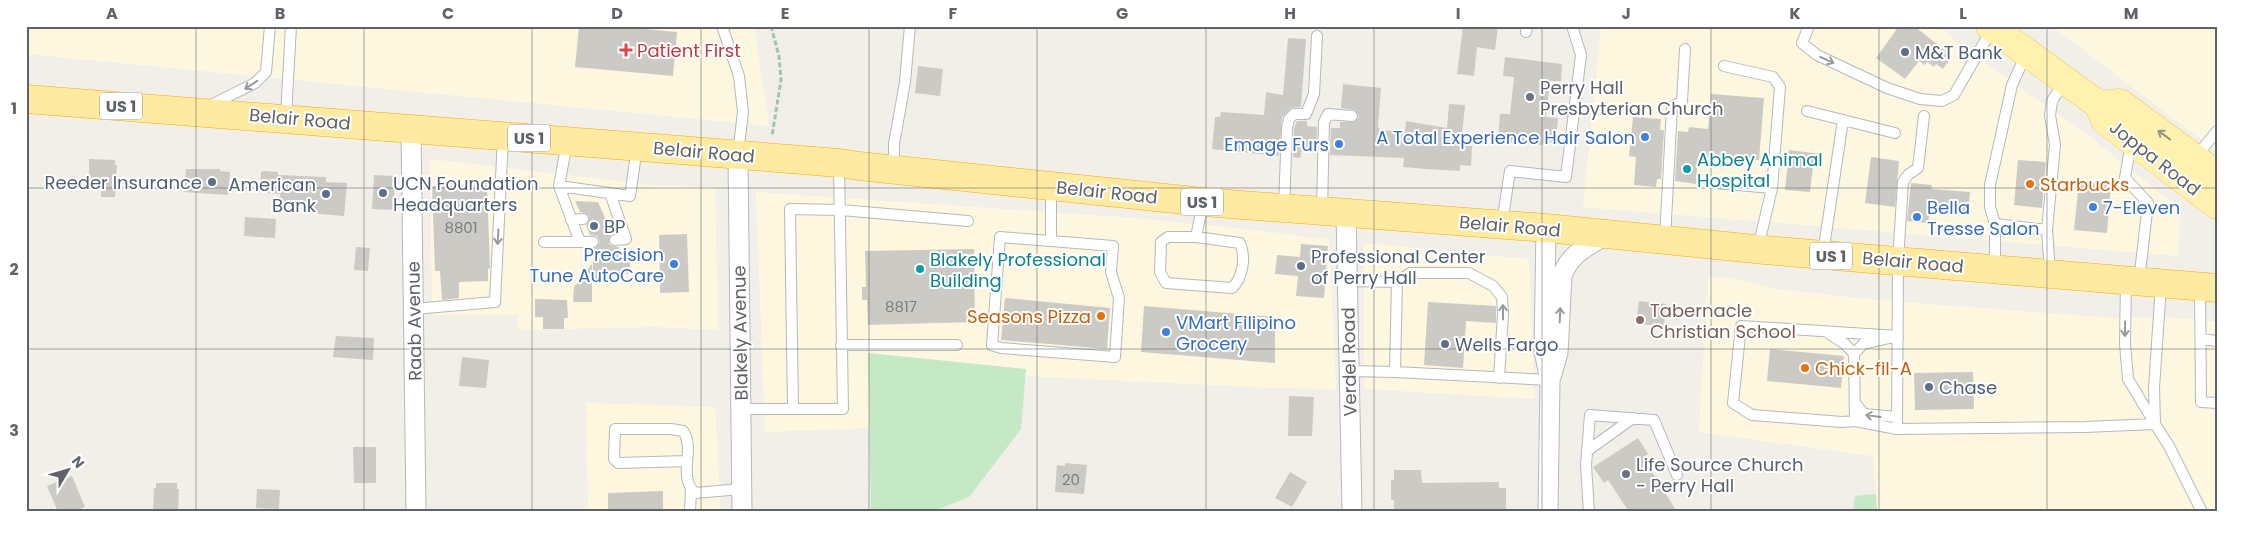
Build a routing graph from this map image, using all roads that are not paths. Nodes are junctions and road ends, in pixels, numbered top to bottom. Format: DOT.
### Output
graph roads {
  1 [pos="270,26"];
  2 [pos="290,26"];
  3 [pos="722,26"];
  4 [pos="910,26"];
  5 [pos="1572,26"];
  6 [pos="1809,26"];
  7 [pos="1992,27"];
  8 [pos="1317,36"];
  9 [pos="1685,49"];
  10 [pos="2027,53"];
  11 [pos="1724,66"];
  12 [pos="2064,80"];
  13 [pos="26,99"];
  14 [pos="2099,105"];
  15 [pos="198,111"];
  16 [pos="1807,111"];
  17 [pos="1352,116"];
  18 [pos="1924,116"];
  19 [pos="286,117"];
  20 [pos="1844,120"];
  21 [pos="411,129"];
  22 [pos="2217,131"];
  23 [pos="1895,133"];
  24 [pos="503,136"];
  25 [pos="2131,140"];
  26 [pos="567,141"];
  27 [pos="637,146"];
  28 [pos="738,154"];
  29 [pos="2195,158"];
  30 [pos="839,162"];
  31 [pos="894,170"];
  32 [pos="2217,175"];
  33 [pos="1715,183"];
  34 [pos="559,186"];
  35 [pos="1051,186"];
  36 [pos="1772,188"];
  37 [pos="610,193"];
  38 [pos="1203,202"];
  39 [pos="2217,205"];
  40 [pos="1284,208"];
  41 [pos="841,210"];
  42 [pos="1334,212"];
  43 [pos="616,215"];
  44 [pos="604,216"];
  45 [pos="583,218"];
  46 [pos="571,220"];
  47 [pos="968,221"];
  48 [pos="1995,224"];
  49 [pos="1502,225"];
  50 [pos="1546,228"];
  51 [pos="2047,230"];
  52 [pos="1607,234"];
  53 [pos="1196,237"];
  54 [pos="615,240"];
  55 [pos="1665,240"];
  56 [pos="1052,241"];
  57 [pos="544,242"];
  58 [pos="580,242"];
  59 [pos="593,242"];
  60 [pos="1758,250"];
  61 [pos="1823,255"];
  62 [pos="1898,261"];
  63 [pos="1995,269"];
  64 [pos="2050,274"];
  65 [pos="1348,281"];
  66 [pos="1397,282"];
  67 [pos="2142,282"];
  68 [pos="2211,282"];
  69 [pos="414,309"];
  70 [pos="1827,332"];
  71 [pos="1898,336"];
  72 [pos="2202,339"];
  73 [pos="2217,341"];
  74 [pos="841,345"];
  75 [pos="957,345"];
  76 [pos="1854,354"];
  77 [pos="1349,371"];
  78 [pos="1395,372"];
  79 [pos="1499,378"];
  80 [pos="1550,380"];
  81 [pos="1855,403"];
  82 [pos="2217,403"];
  83 [pos="740,409"];
  84 [pos="793,409"];
  85 [pos="1897,417"];
  86 [pos="1633,418"];
  87 [pos="1855,421"];
  88 [pos="2155,424"];
  89 [pos="1897,429"];
  90 [pos="1587,451"];
  91 [pos="687,461"];
  92 [pos="1677,475"];
  93 [pos="691,489"];
  94 [pos="741,489"];
  95 [pos="416,512"];
  96 [pos="690,512"];
  97 [pos="742,512"];
  98 [pos="1352,512"];
  99 [pos="1548,512"];
  100 [pos="1589,512"];
  101 [pos="2202,512"];
  1 -- 15 [label="lane, one-way"];
  2 -- 19 [label="lane"];
  3 -- 28 [label="lane"];
  4 -- 31 [label="lane"];
  5 -- 49 [label="lane"];
  6 -- 7 [label="lane, one-way"];
  7 -- 10 [label="main road, Joppa Road"];
  8 -- 40 [label="lane"];
  9 -- 55 [label="lane"];
  10 -- 12 [label="main road, Joppa Road"];
  10 -- 48 [label="lane"];
  11 -- 36 [label="lane"];
  12 -- 14 [label="main road, Joppa Road"];
  12 -- 51 [label="lane"];
  13 -- 15 [label="highway, Belair Road / US 1"];
  14 -- 25 [label="main road, Joppa Road"];
  29 -- 14 [label="main road, Joppa Road, one-way"];
  15 -- 19 [label="highway, Belair Road / US 1"];
  16 -- 20 [label="lane"];
  17 -- 42 [label="lane"];
  18 -- 62 [label="lane"];
  19 -- 21 [label="highway, Belair Road / US 1"];
  20 -- 23 [label="lane"];
  20 -- 61 [label="lane"];
  21 -- 24 [label="highway, Belair Road / US 1"];
  21 -- 69 [label="street, Raab Avenue"];
  22 -- 29 [label="lane"];
  24 -- 26 [label="highway, Belair Road / US 1"];
  24 -- 69 [label="lane, one-way"];
  25 -- 39 [label="main road, Joppa Road"];
  25 -- 67 [label="lane"];
  26 -- 27 [label="highway, Belair Road / US 1"];
  26 -- 34 [label="lane"];
  27 -- 28 [label="highway, Belair Road / US 1"];
  27 -- 37 [label="lane"];
  28 -- 30 [label="highway, Belair Road / US 1"];
  28 -- 83 [label="street, Blakely Avenue"];
  29 -- 32 [label="main road, Joppa Road"];
  30 -- 31 [label="highway, Belair Road / US 1"];
  30 -- 41 [label="lane"];
  31 -- 35 [label="highway, Belair Road / US 1"];
  33 -- 36 [label="lane"];
  34 -- 37 [label="lane"];
  34 -- 46 [label="lane"];
  35 -- 38 [label="highway, Belair Road / US 1"];
  35 -- 56 [label="lane"];
  36 -- 60 [label="lane"];
  37 -- 43 [label="lane"];
  38 -- 40 [label="highway, Belair Road / US 1"];
  38 -- 53 [label="lane"];
  40 -- 42 [label="highway, Belair Road / US 1"];
  41 -- 47 [label="lane"];
  41 -- 74 [label="lane"];
  41 -- 84 [label="lane"];
  42 -- 49 [label="highway, Belair Road / US 1"];
  42 -- 65 [label="street, Verdel Road"];
  43 -- 44 [label="lane"];
  43 -- 54 [label="lane"];
  45 -- 46 [label="lane"];
  46 -- 58 [label="lane"];
  48 -- 51 [label="lane"];
  48 -- 63 [label="lane"];
  49 -- 50 [label="highway, Belair Road / US 1"];
  50 -- 52 [label="highway, Belair Road / US 1"];
  50 -- 80 [label="street"];
  51 -- 64 [label="lane"];
  52 -- 55 [label="highway, Belair Road / US 1"];
  80 -- 52 [label="street, one-way"];
  53 -- 53 [label="lane"];
  55 -- 60 [label="highway, Belair Road / US 1"];
  56 -- 56 [label="lane"];
  57 -- 58 [label="lane"];
  58 -- 59 [label="lane"];
  60 -- 61 [label="highway, Belair Road / US 1"];
  61 -- 62 [label="highway, Belair Road / US 1"];
  62 -- 63 [label="highway, Belair Road / US 1"];
  62 -- 71 [label="lane"];
  63 -- 64 [label="highway, Belair Road / US 1"];
  64 -- 67 [label="highway, Belair Road / US 1"];
  65 -- 66 [label="lane"];
  65 -- 77 [label="street, Verdel Road"];
  66 -- 78 [label="lane"];
  79 -- 66 [label="lane, one-way"];
  67 -- 68 [label="highway, Belair Road / US 1"];
  67 -- 88 [label="lane"];
  67 -- 88 [label="lane, one-way"];
  68 -- 72 [label="lane"];
  69 -- 95 [label="street, Raab Avenue"];
  70 -- 71 [label="lane"];
  70 -- 76 [label="lane"];
  70 -- 87 [label="lane"];
  71 -- 76 [label="lane"];
  71 -- 85 [label="lane"];
  72 -- 73 [label="lane"];
  72 -- 82 [label="lane"];
  74 -- 75 [label="lane"];
  74 -- 84 [label="lane"];
  76 -- 81 [label="lane"];
  77 -- 78 [label="lane"];
  77 -- 98 [label="street, Verdel Road"];
  78 -- 79 [label="lane"];
  79 -- 80 [label="lane"];
  80 -- 99 [label="street"];
  85 -- 81 [label="lane, one-way"];
  81 -- 87 [label="lane"];
  83 -- 84 [label="lane"];
  83 -- 94 [label="street, Blakely Avenue"];
  85 -- 89 [label="lane"];
  86 -- 90 [label="lane"];
  86 -- 90 [label="lane"];
  86 -- 92 [label="lane"];
  87 -- 89 [label="lane"];
  88 -- 89 [label="lane"];
  88 -- 101 [label="lane"];
  90 -- 100 [label="lane"];
  91 -- 91 [label="lane"];
  91 -- 93 [label="lane"];
  93 -- 94 [label="lane"];
  93 -- 96 [label="lane"];
  94 -- 97 [label="street, Blakely Avenue"];
}
